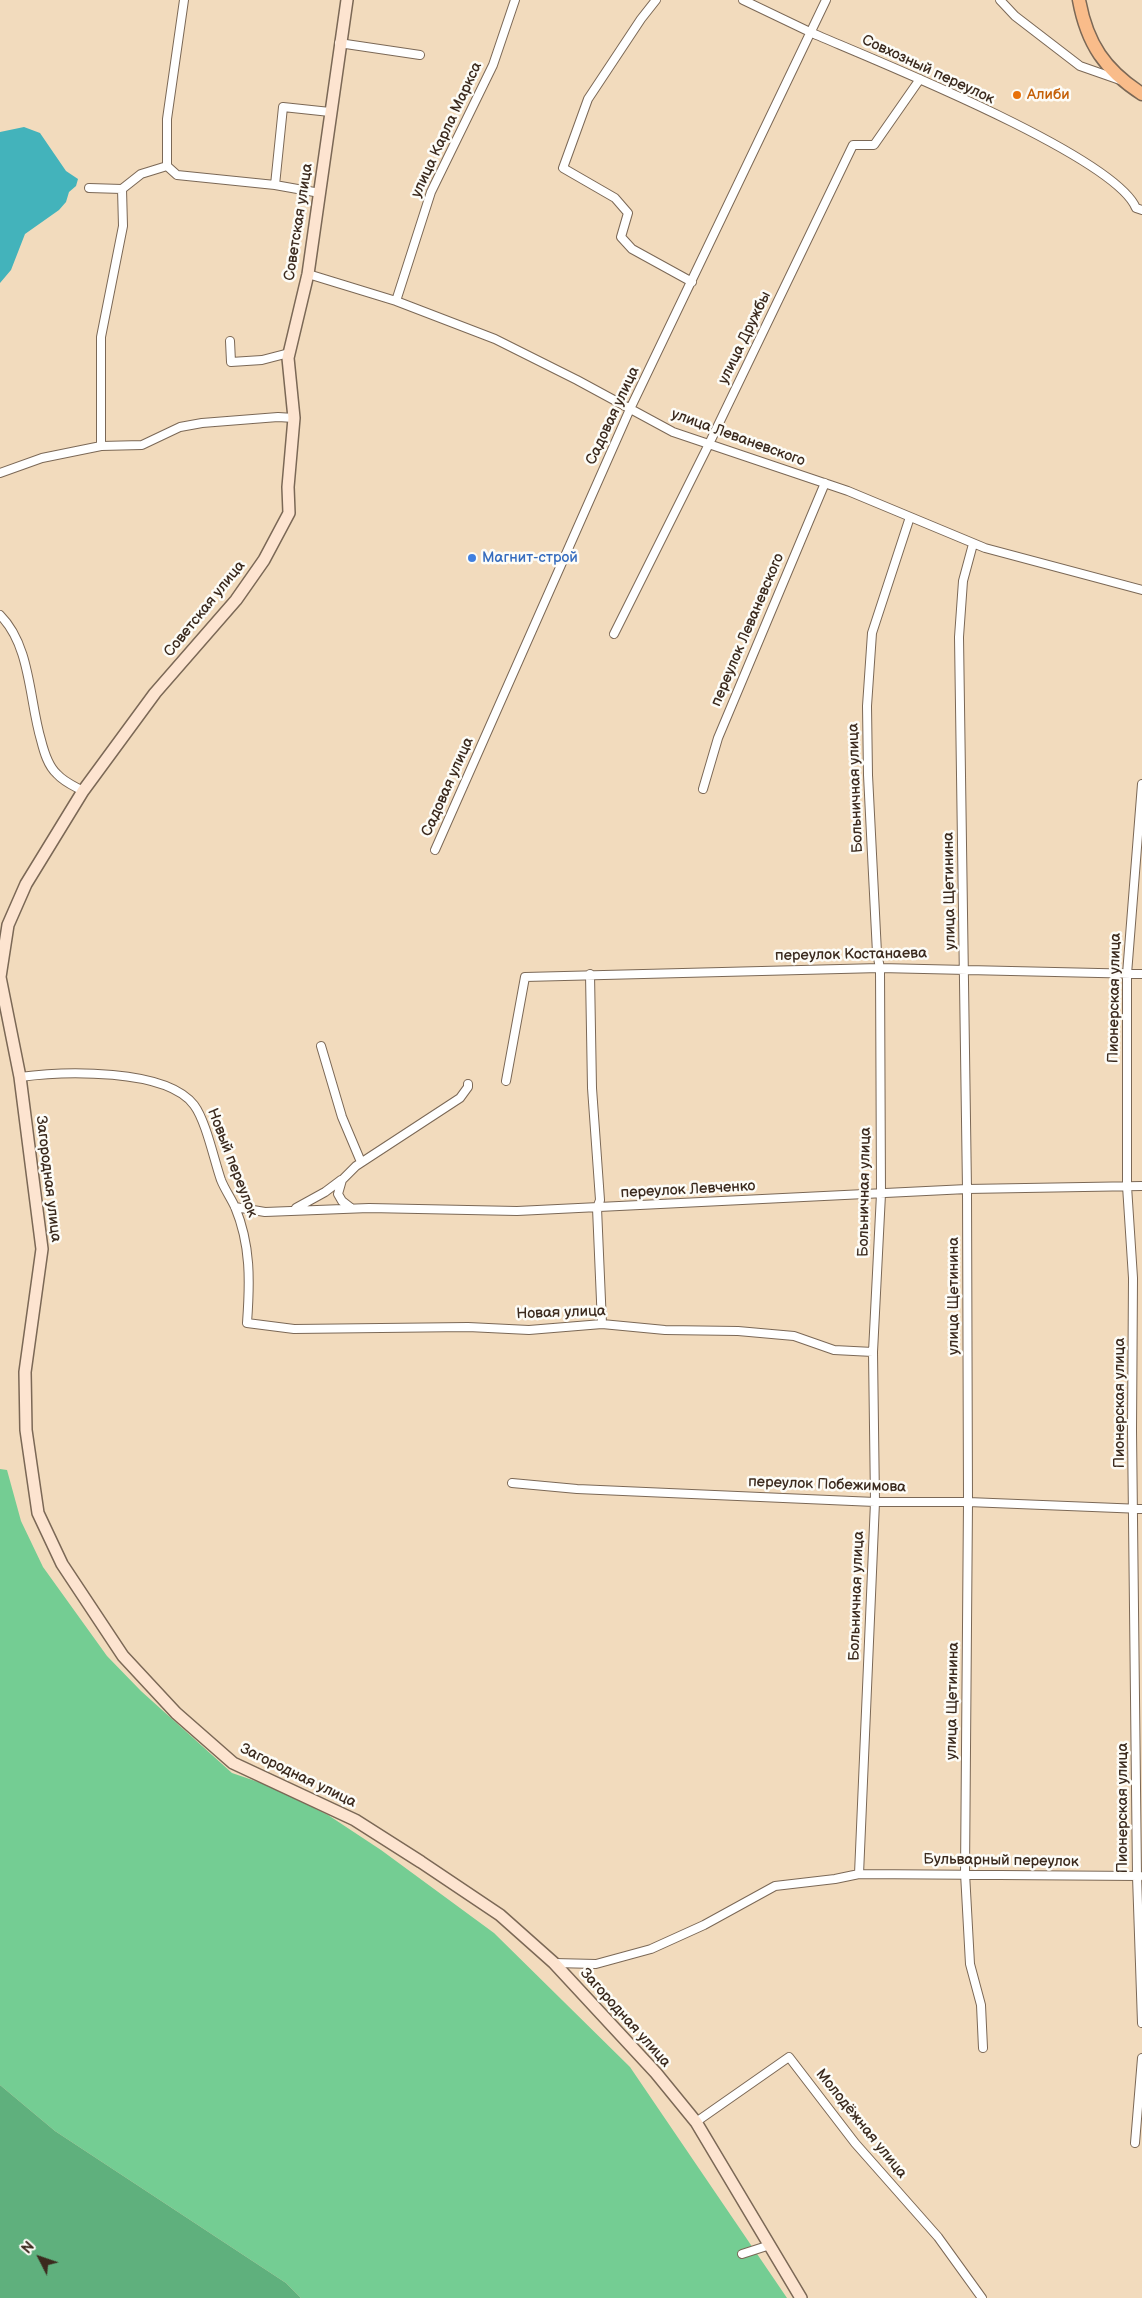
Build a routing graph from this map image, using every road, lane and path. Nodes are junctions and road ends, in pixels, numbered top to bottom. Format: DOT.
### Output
graph roads {
  1 [pos="184,0"];
  2 [pos="347,0"];
  3 [pos="515,0"];
  4 [pos="656,0"];
  5 [pos="743,0"];
  6 [pos="826,0"];
  7 [pos="1000,0"];
  8 [pos="1079,0"];
  9 [pos="810,32"];
  10 [pos="340,43"];
  11 [pos="420,55"];
  12 [pos="920,79"];
  13 [pos="1124,82"];
  14 [pos="1142,94"];
  15 [pos="330,112"];
  16 [pos="167,166"];
  17 [pos="275,185"];
  18 [pos="89,188"];
  19 [pos="122,189"];
  20 [pos="320,193"];
  21 [pos="1142,210"];
  22 [pos="308,274"];
  23 [pos="692,282"];
  24 [pos="396,301"];
  25 [pos="230,341"];
  26 [pos="289,353"];
  27 [pos="630,409"];
  28 [pos="294,418"];
  29 [pos="709,444"];
  30 [pos="101,446"];
  31 [pos="0,473"];
  32 [pos="825,483"];
  33 [pos="910,517"];
  34 [pos="973,544"];
  35 [pos="1142,590"];
  36 [pos="0,615"];
  37 [pos="614,634"];
  38 [pos="1142,784"];
  39 [pos="703,789"];
  40 [pos="83,791"];
  41 [pos="435,850"];
  42 [pos="880,968"];
  43 [pos="966,968"];
  44 [pos="590,974"];
  45 [pos="1127,974"];
  46 [pos="1142,974"];
  47 [pos="321,1046"];
  48 [pos="20,1077"];
  49 [pos="506,1081"];
  50 [pos="468,1084"];
  51 [pos="361,1162"];
  52 [pos="342,1180"];
  53 [pos="1127,1186"];
  54 [pos="1142,1186"];
  55 [pos="967,1189"];
  56 [pos="880,1194"];
  57 [pos="235,1207"];
  58 [pos="351,1208"];
  59 [pos="598,1208"];
  60 [pos="292,1210"];
  61 [pos="248,1323"];
  62 [pos="602,1324"];
  63 [pos="873,1352"];
  64 [pos="512,1483"];
  65 [pos="875,1502"];
  66 [pos="968,1502"];
  67 [pos="1138,1509"];
  68 [pos="965,1873"];
  69 [pos="859,1874"];
  70 [pos="1139,1876"];
  71 [pos="554,1962"];
  72 [pos="1142,2023"];
  73 [pos="983,2048"];
  74 [pos="1142,2058"];
  75 [pos="696,2122"];
  76 [pos="1135,2143"];
  77 [pos="770,2245"];
  78 [pos="742,2254"];
  79 [pos="801,2298"];
  80 [pos="982,2298"];
  1 -- 16 [label="street"];
  2 -- 10 [label="street, Советская улица"];
  3 -- 24 [label="street, улица Карла Маркса"];
  4 -- 23 [label="street"];
  5 -- 9 [label="street, Совхозный переулок"];
  6 -- 9 [label="street, Садовая улица"];
  7 -- 13 [label="street"];
  8 -- 13 [label="main road"];
  9 -- 12 [label="street, Совхозный переулок"];
  9 -- 23 [label="street, Садовая улица"];
  10 -- 11 [label="street"];
  10 -- 15 [label="street, Советская улица"];
  12 -- 21 [label="street, Совхозный переулок"];
  12 -- 29 [label="street, улица Дружбы"];
  13 -- 14 [label="main road"];
  15 -- 17 [label="street"];
  15 -- 20 [label="street, Советская улица"];
  16 -- 17 [label="street"];
  16 -- 19 [label="street"];
  17 -- 20 [label="street"];
  18 -- 19 [label="street"];
  19 -- 30 [label="street"];
  20 -- 22 [label="street, Советская улица"];
  22 -- 24 [label="street, улица Леваневского"];
  22 -- 26 [label="street, Советская улица"];
  23 -- 27 [label="street, Садовая улица"];
  24 -- 27 [label="street, улица Леваневского"];
  25 -- 26 [label="street"];
  26 -- 28 [label="street, Советская улица"];
  27 -- 29 [label="street, улица Леваневского"];
  27 -- 41 [label="street, Садовая улица"];
  28 -- 30 [label="street"];
  28 -- 40 [label="street, Советская улица"];
  29 -- 32 [label="street, улица Леваневского"];
  29 -- 37 [label="street, улица Дружбы"];
  30 -- 31 [label="street"];
  32 -- 33 [label="street, улица Леваневского"];
  32 -- 39 [label="street, переулок Леваневского"];
  33 -- 34 [label="street, улица Леваневского"];
  33 -- 42 [label="street, Больничная улица"];
  34 -- 35 [label="street, улица Леваневского"];
  34 -- 43 [label="street, улица Щетинина"];
  36 -- 40 [label="street"];
  38 -- 45 [label="street, Пионерская улица"];
  40 -- 48 [label="street, Советская улица"];
  42 -- 43 [label="street, переулок Костанаева"];
  42 -- 44 [label="street, переулок Костанаева"];
  42 -- 56 [label="street, Больничная улица"];
  43 -- 45 [label="street, переулок Костанаева"];
  43 -- 55 [label="street, улица Щетинина"];
  44 -- 49 [label="street, переулок Костанаева"];
  44 -- 59 [label="street"];
  45 -- 46 [label="street, переулок Костанаева"];
  45 -- 53 [label="street, Пионерская улица"];
  47 -- 51 [label="street"];
  48 -- 57 [label="street, Новый переулок"];
  48 -- 71 [label="street, Загородная улица"];
  50 -- 51 [label="street"];
  51 -- 52 [label="street"];
  52 -- 58 [label="street"];
  52 -- 60 [label="street"];
  53 -- 54 [label="street, переулок Левченко"];
  53 -- 55 [label="street, переулок Левченко"];
  53 -- 67 [label="street, Пионерская улица"];
  55 -- 56 [label="street, переулок Левченко"];
  55 -- 66 [label="street, улица Щетинина"];
  56 -- 59 [label="street, переулок Левченко"];
  56 -- 63 [label="street, Больничная улица"];
  57 -- 60 [label="street, переулок Левченко"];
  57 -- 61 [label="street, Новый переулок"];
  58 -- 59 [label="street, переулок Левченко"];
  58 -- 60 [label="street, переулок Левченко"];
  59 -- 62 [label="street"];
  61 -- 62 [label="street, Новая улица"];
  62 -- 63 [label="street, Новая улица"];
  63 -- 65 [label="street, Больничная улица"];
  64 -- 65 [label="street, переулок Побежимова"];
  65 -- 66 [label="street, переулок Побежимова"];
  65 -- 69 [label="street, Больничная улица"];
  66 -- 67 [label="street, переулок Побежимова"];
  66 -- 68 [label="street, улица Щетинина"];
  67 -- 70 [label="street, Пионерская улица"];
  68 -- 69 [label="street, Бульварный переулок"];
  68 -- 70 [label="street, Бульварный переулок"];
  68 -- 73 [label="street, улица Щетинина"];
  69 -- 71 [label="street, Бульварный переулок"];
  70 -- 72 [label="street, Пионерская улица"];
  71 -- 75 [label="street, Загородная улица"];
  74 -- 76 [label="street"];
  75 -- 77 [label="street, Загородная улица"];
  75 -- 80 [label="street, Молодёжная улица"];
  77 -- 78 [label="street"];
  77 -- 79 [label="street, Загородная улица"];
}
